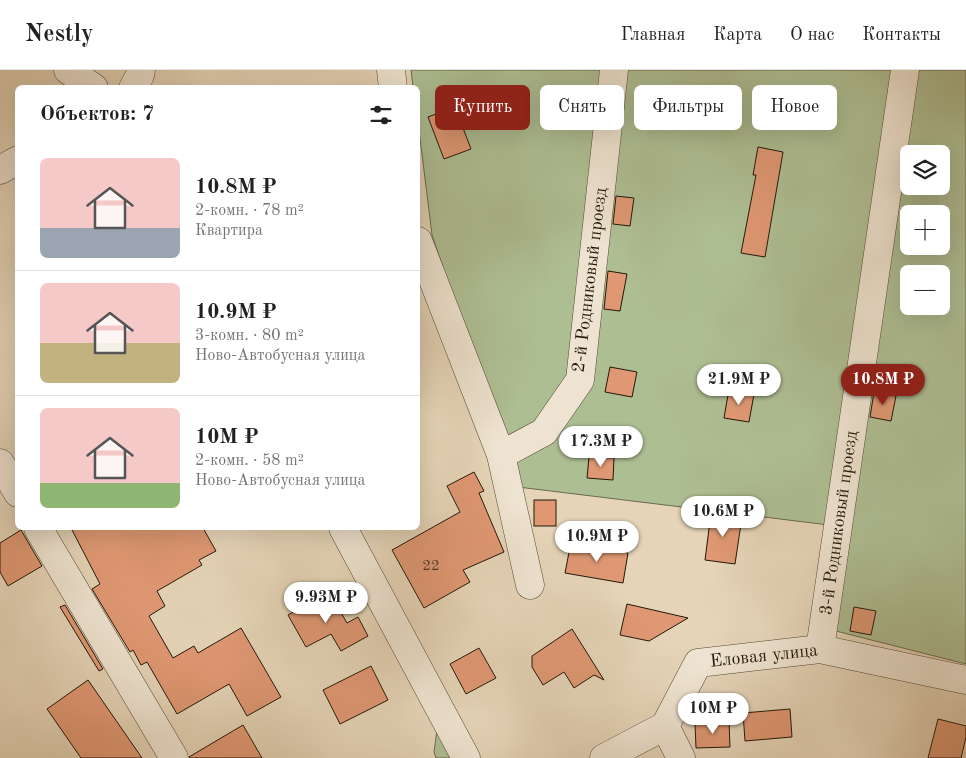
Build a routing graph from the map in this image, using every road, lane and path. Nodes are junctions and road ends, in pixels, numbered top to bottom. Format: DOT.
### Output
graph roads {
  1 [pos="68,70"];
  2 [pos="141,70"];
  3 [pos="391,70"];
  4 [pos="614,70"];
  5 [pos="905,70"];
  6 [pos="90,85"];
  7 [pos="135,85"];
  8 [pos="393,85"];
  9 [pos="15,162"];
  10 [pos="0,170"];
  11 [pos="420,246"];
  12 [pos="501,455"];
  13 [pos="0,463"];
  14 [pos="15,488"];
  15 [pos="39,530"];
  16 [pos="344,530"];
  17 [pos="530,585"];
  18 [pos="820,649"];
  19 [pos="966,680"];
  20 [pos="665,726"];
  21 [pos="174,758"];
  22 [pos="466,758"];
  23 [pos="604,758"];
  24 [pos="681,758"];
  1 -- 6 [label="street"];
  2 -- 7 [label="street"];
  3 -- 8 [label="street"];
  4 -- 12 [label="street, 2-й Родниковый проезд"];
  5 -- 18 [label="street, 3-й Родниковый проезд"];
  9 -- 10 [label="street"];
  11 -- 12 [label="street"];
  12 -- 17 [label="street"];
  13 -- 14 [label="street"];
  15 -- 21 [label="street"];
  16 -- 22 [label="street"];
  18 -- 19 [label="street, Еловая улица"];
  18 -- 20 [label="street, Еловая улица"];
  20 -- 23 [label="street"];
  20 -- 24 [label="street"];
}
